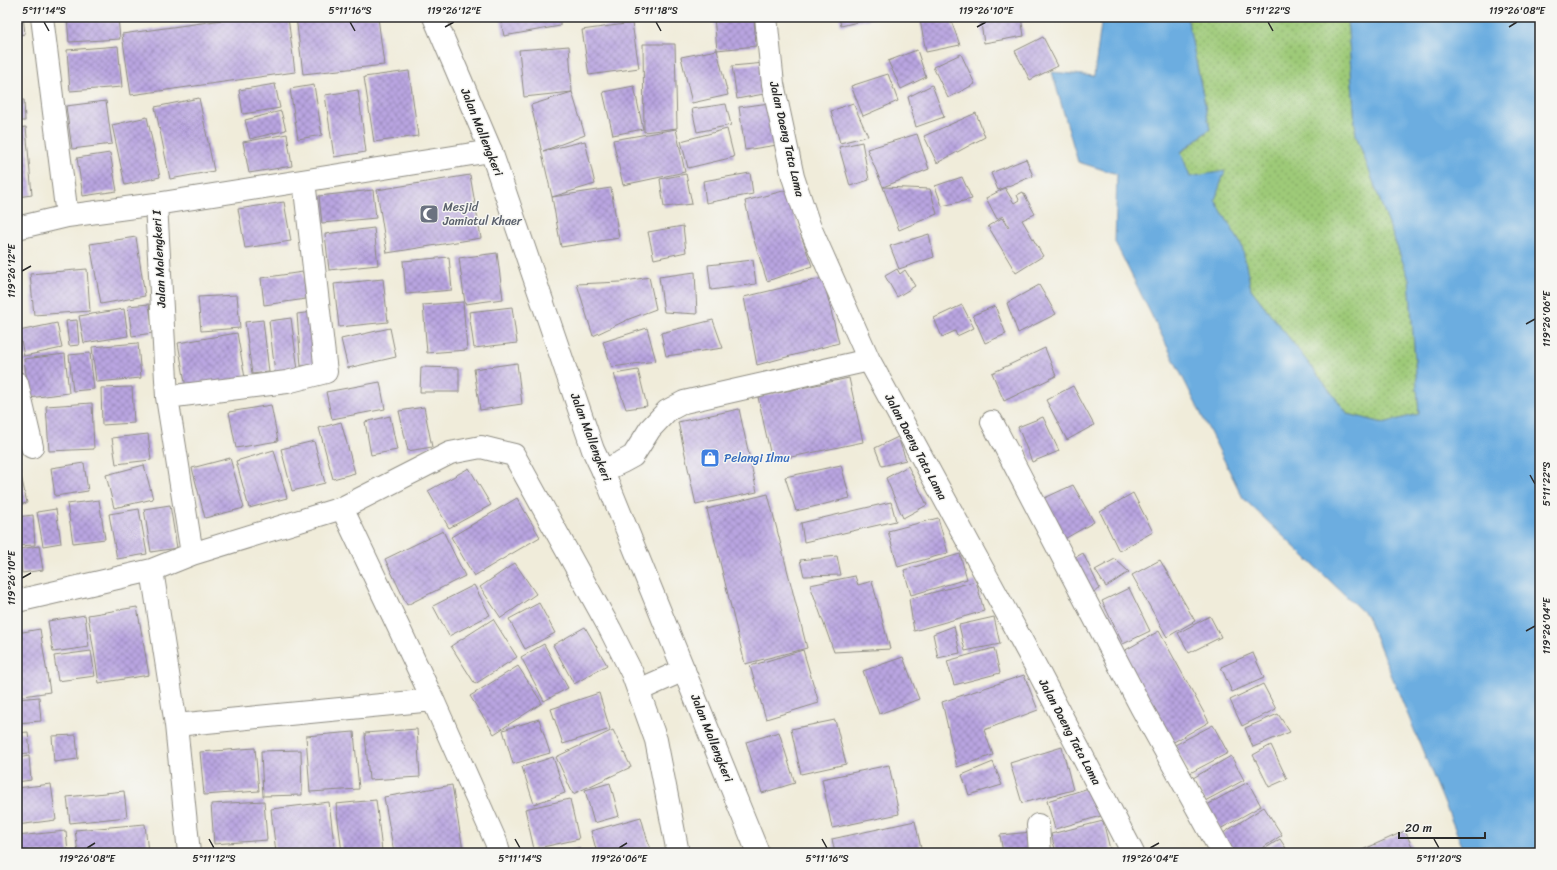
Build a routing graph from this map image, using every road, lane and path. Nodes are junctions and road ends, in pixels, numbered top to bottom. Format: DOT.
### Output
graph roads {
  1 [pos="42,17"];
  2 [pos="434,17"];
  3 [pos="766,17"];
  4 [pos="491,151"];
  5 [pos="304,181"];
  6 [pos="156,204"];
  7 [pos="67,216"];
  8 [pos="17,228"];
  9 [pos="869,360"];
  10 [pos="17,383"];
  11 [pos="168,397"];
  12 [pos="992,422"];
  13 [pos="32,447"];
  14 [pos="603,470"];
  15 [pos="342,508"];
  16 [pos="192,554"];
  17 [pos="152,570"];
  18 [pos="17,601"];
  19 [pos="684,670"];
  20 [pos="639,690"];
  21 [pos="433,700"];
  22 [pos="176,725"];
  23 [pos="1038,825"];
  24 [pos="189,853"];
  25 [pos="499,853"];
  26 [pos="678,853"];
  27 [pos="758,853"];
  28 [pos="1040,853"];
  29 [pos="1133,853"];
  30 [pos="1222,853"];
  1 -- 7 [label="street"];
  2 -- 4 [label="street, Jalan Mallengkeri"];
  3 -- 9 [label="street, Jalan Daeng Tata Lama"];
  4 -- 5 [label="street, Jalan Malengkeri I"];
  4 -- 14 [label="street, Jalan Mallengkeri"];
  5 -- 6 [label="street, Jalan Malengkeri I"];
  5 -- 11 [label="street"];
  6 -- 7 [label="street"];
  6 -- 11 [label="street, Jalan Malengkeri I"];
  7 -- 8 [label="street"];
  9 -- 14 [label="street"];
  9 -- 29 [label="street, Jalan Daeng Tata Lama"];
  10 -- 13 [label="street"];
  11 -- 16 [label="street, Jalan Malengkeri I"];
  12 -- 30 [label="street"];
  14 -- 19 [label="street, Jalan Mallengkeri"];
  15 -- 16 [label="street"];
  15 -- 20 [label="street"];
  15 -- 21 [label="street"];
  16 -- 17 [label="street"];
  17 -- 18 [label="street"];
  17 -- 22 [label="street"];
  19 -- 20 [label="street"];
  19 -- 27 [label="street, Jalan Mallengkeri"];
  20 -- 26 [label="street"];
  21 -- 22 [label="street"];
  21 -- 25 [label="street"];
  22 -- 24 [label="street"];
  23 -- 28 [label="street"];
}
